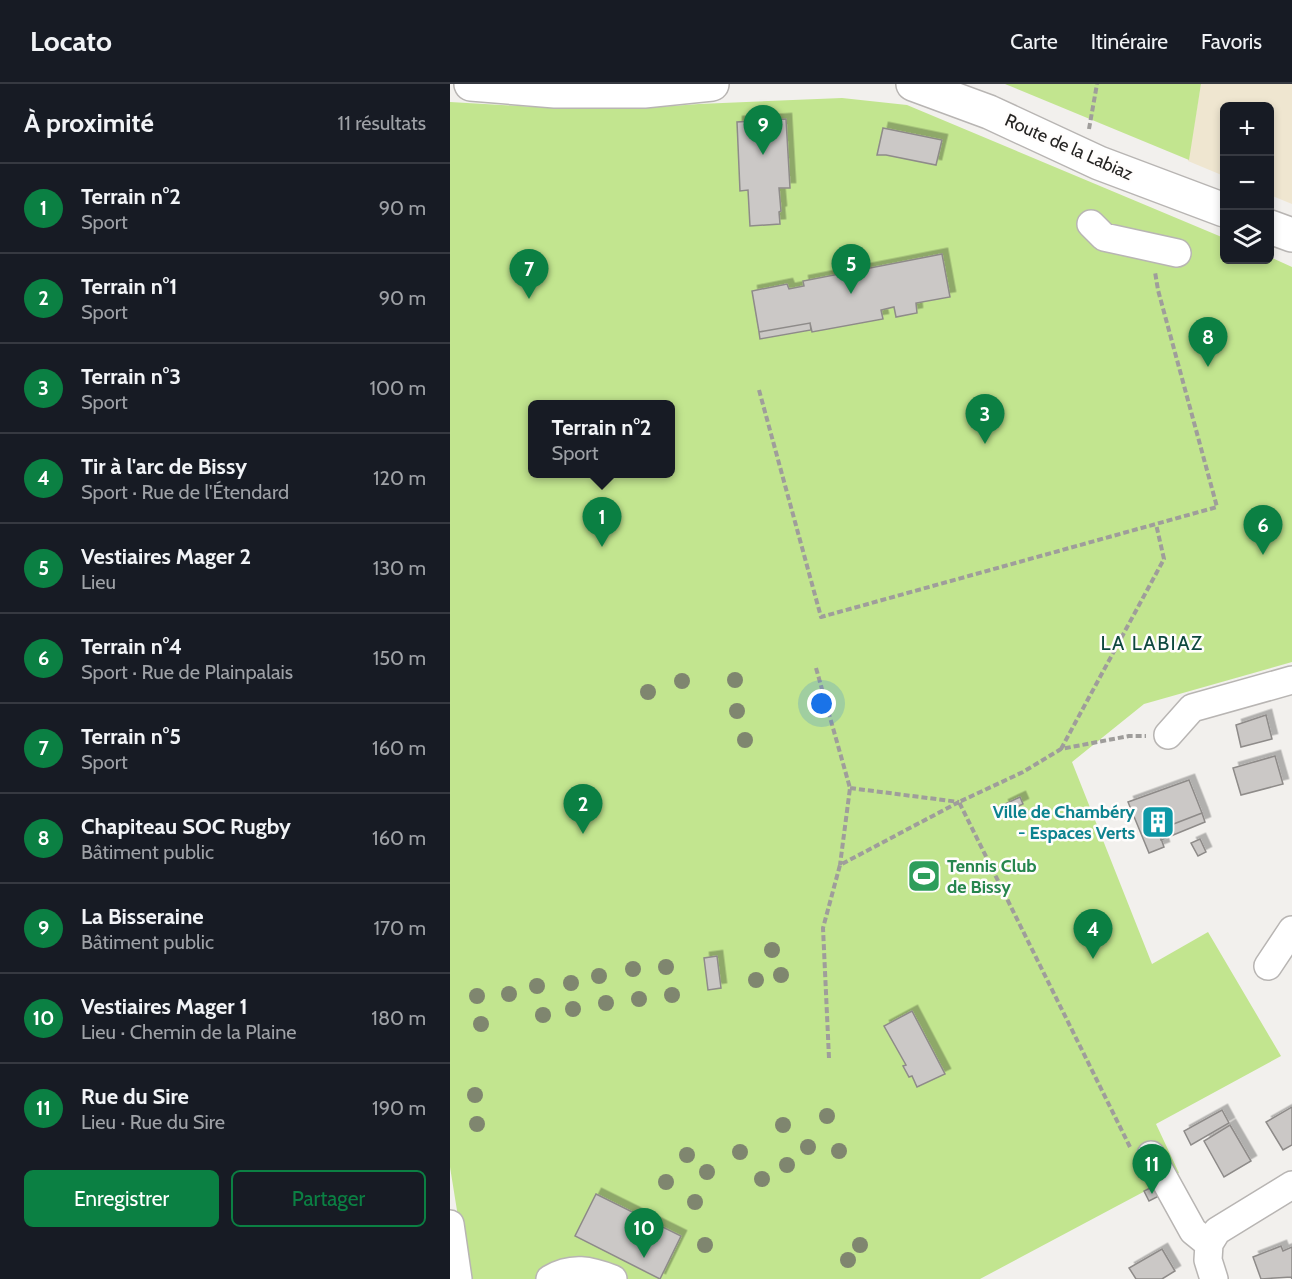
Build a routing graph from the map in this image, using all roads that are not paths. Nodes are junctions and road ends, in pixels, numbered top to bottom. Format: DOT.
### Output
graph roads {
  1 [pos="471,84"];
  2 [pos="712,84"];
  3 [pos="913,84"];
  4 [pos="919,84"];
  5 [pos="1220,208"];
  6 [pos="1091,224"];
  7 [pos="1274,229"];
  8 [pos="1292,235"];
  9 [pos="1177,253"];
  10 [pos="1292,680"];
  11 [pos="1168,735"];
  12 [pos="1292,930"];
  13 [pos="1268,966"];
  14 [pos="1151,1155"];
  15 [pos="1292,1185"];
  16 [pos="450,1224"];
  17 [pos="1209,1244"];
  18 [pos="458,1279"];
  19 [pos="550,1279"];
  20 [pos="613,1279"];
  21 [pos="1214,1279"];
  1 -- 2 [label="main road"];
  3 -- 4 [label="main road, Route de la Labiaz"];
  4 -- 5 [label="main road, Route de la Labiaz"];
  6 -- 9 [label="street"];
  7 -- 8 [label="main road"];
  10 -- 11 [label="street"];
  12 -- 13 [label="street"];
  14 -- 17 [label="street"];
  15 -- 17 [label="street"];
  16 -- 18 [label="street"];
  17 -- 21 [label="street"];
  19 -- 20 [label="street"];
}
